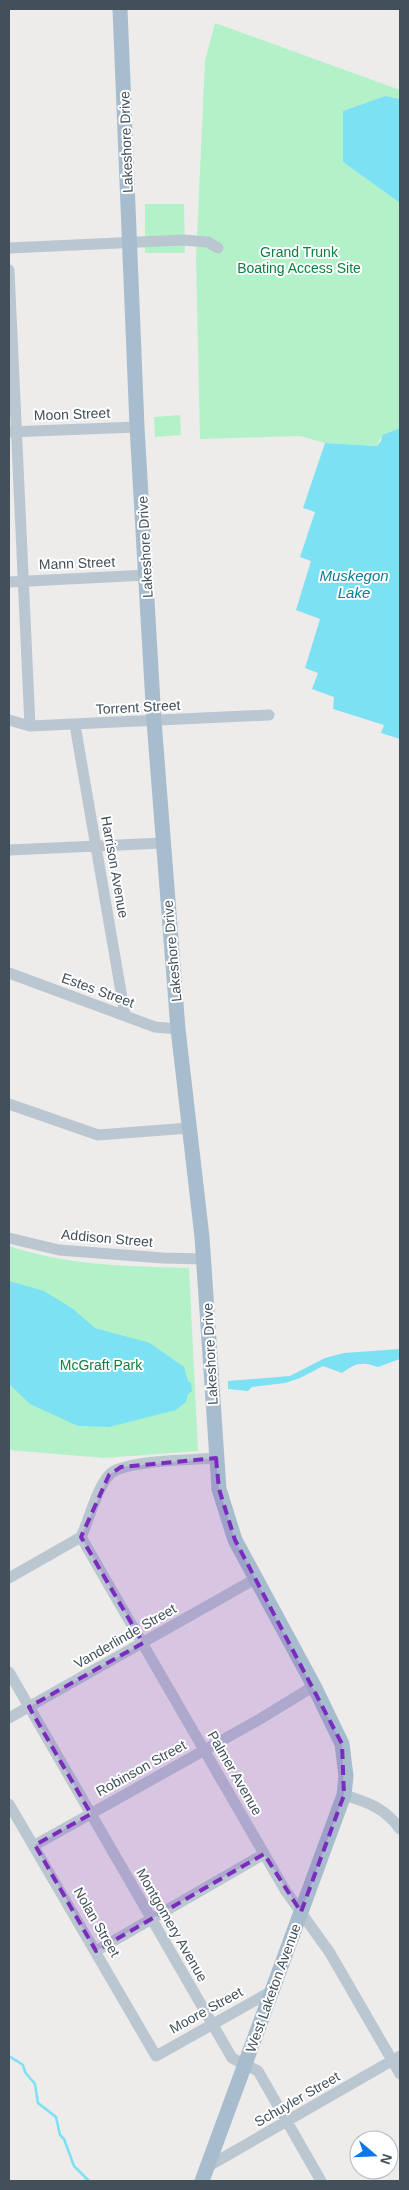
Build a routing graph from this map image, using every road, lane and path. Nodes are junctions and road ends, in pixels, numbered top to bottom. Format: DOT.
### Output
graph roads {
  1 [pos="120,9"];
  2 [pos="130,244"];
  3 [pos="9,248"];
  4 [pos="218,248"];
  5 [pos="9,270"];
  6 [pos="137,427"];
  7 [pos="13,432"];
  8 [pos="147,574"];
  9 [pos="24,580"];
  10 [pos="9,582"];
  11 [pos="268,715"];
  12 [pos="9,720"];
  13 [pos="154,721"];
  14 [pos="75,725"];
  15 [pos="30,726"];
  16 [pos="163,843"];
  17 [pos="96,846"];
  18 [pos="9,850"];
  19 [pos="9,973"];
  20 [pos="125,1015"];
  21 [pos="178,1029"];
  22 [pos="9,1104"];
  23 [pos="189,1128"];
  24 [pos="9,1238"];
  25 [pos="204,1259"];
  26 [pos="216,1458"];
  27 [pos="81,1537"];
  28 [pos="9,1578"];
  29 [pos="254,1579"];
  30 [pos="143,1643"];
  31 [pos="9,1672"];
  32 [pos="314,1686"];
  33 [pos="29,1707"];
  34 [pos="9,1718"];
  35 [pos="204,1750"];
  36 [pos="344,1795"];
  37 [pos="9,1804"];
  38 [pos="90,1814"];
  39 [pos="400,1829"];
  40 [pos="35,1845"];
  41 [pos="264,1854"];
  42 [pos="301,1912"];
  43 [pos="152,1918"];
  44 [pos="96,1950"];
  45 [pos="272,1991"];
  46 [pos="212,2024"];
  47 [pos="156,2056"];
  48 [pos="396,2058"];
  49 [pos="245,2065"];
  50 [pos="400,2074"];
  51 [pos="288,2122"];
  52 [pos="205,2174"];
  53 [pos="321,2181"];
  1 -- 2 [label="main road, Lakeshore Drive"];
  2 -- 3 [label="street"];
  2 -- 4 [label="street"];
  2 -- 6 [label="main road, Lakeshore Drive"];
  5 -- 7 [label="street"];
  6 -- 7 [label="street, Moon Street"];
  6 -- 8 [label="main road, Lakeshore Drive"];
  7 -- 9 [label="street"];
  8 -- 9 [label="street, Mann Street"];
  8 -- 13 [label="main road, Lakeshore Drive"];
  9 -- 10 [label="street, Mann Street"];
  9 -- 15 [label="street"];
  11 -- 13 [label="street, Torrent Street"];
  12 -- 15 [label="street, Torrent Street"];
  13 -- 14 [label="street, Torrent Street"];
  13 -- 16 [label="main road, Lakeshore Drive"];
  14 -- 15 [label="street, Torrent Street"];
  14 -- 17 [label="street, Harrison Avenue"];
  16 -- 17 [label="street"];
  16 -- 21 [label="main road, Lakeshore Drive"];
  17 -- 18 [label="street"];
  17 -- 20 [label="street, Harrison Avenue"];
  19 -- 20 [label="street, Estes Street"];
  20 -- 21 [label="street, Estes Street"];
  21 -- 23 [label="main road, Lakeshore Drive"];
  22 -- 23 [label="street"];
  23 -- 25 [label="main road, Lakeshore Drive"];
  24 -- 25 [label="street, Addison Street"];
  25 -- 26 [label="main road, Lakeshore Drive"];
  26 -- 27 [label="street"];
  26 -- 29 [label="main road, Lakeshore Drive"];
  27 -- 28 [label="street"];
  27 -- 30 [label="street, Palmer Avenue"];
  29 -- 30 [label="street, Vanderlinde Street"];
  29 -- 32 [label="main road, Lakeshore Drive"];
  30 -- 33 [label="street, Vanderlinde Street"];
  30 -- 35 [label="street, Palmer Avenue"];
  31 -- 33 [label="street, Montgomery Avenue"];
  32 -- 35 [label="street, Robinson Street"];
  32 -- 36 [label="main road, Lakeshore Drive"];
  33 -- 34 [label="street, Vanderlinde Street"];
  33 -- 38 [label="street, Montgomery Avenue"];
  35 -- 38 [label="street, Robinson Street"];
  35 -- 41 [label="street, Palmer Avenue"];
  36 -- 39 [label="street"];
  36 -- 42 [label="main road, West Laketon Avenue"];
  37 -- 40 [label="street, Nolan Street"];
  38 -- 40 [label="street, Robinson Street"];
  38 -- 43 [label="street, Montgomery Avenue"];
  40 -- 44 [label="street, Nolan Street"];
  41 -- 42 [label="street, Palmer Avenue"];
  41 -- 43 [label="street"];
  42 -- 45 [label="main road, West Laketon Avenue"];
  42 -- 48 [label="street, Palmer Avenue"];
  43 -- 44 [label="street"];
  43 -- 46 [label="street, Montgomery Avenue"];
  44 -- 47 [label="street, Nolan Street"];
  45 -- 46 [label="street, Moore Street"];
  45 -- 49 [label="main road, West Laketon Avenue"];
  46 -- 47 [label="street, Moore Street"];
  46 -- 49 [label="street, Montgomery Avenue"];
  48 -- 50 [label="street, Palmer Avenue"];
  48 -- 51 [label="street, Schuyler Street"];
  49 -- 51 [label="street, Montgomery Avenue"];
  49 -- 52 [label="main road, West Laketon Avenue"];
  51 -- 52 [label="street, Schuyler Street"];
  51 -- 53 [label="street, Montgomery Avenue"];
}
